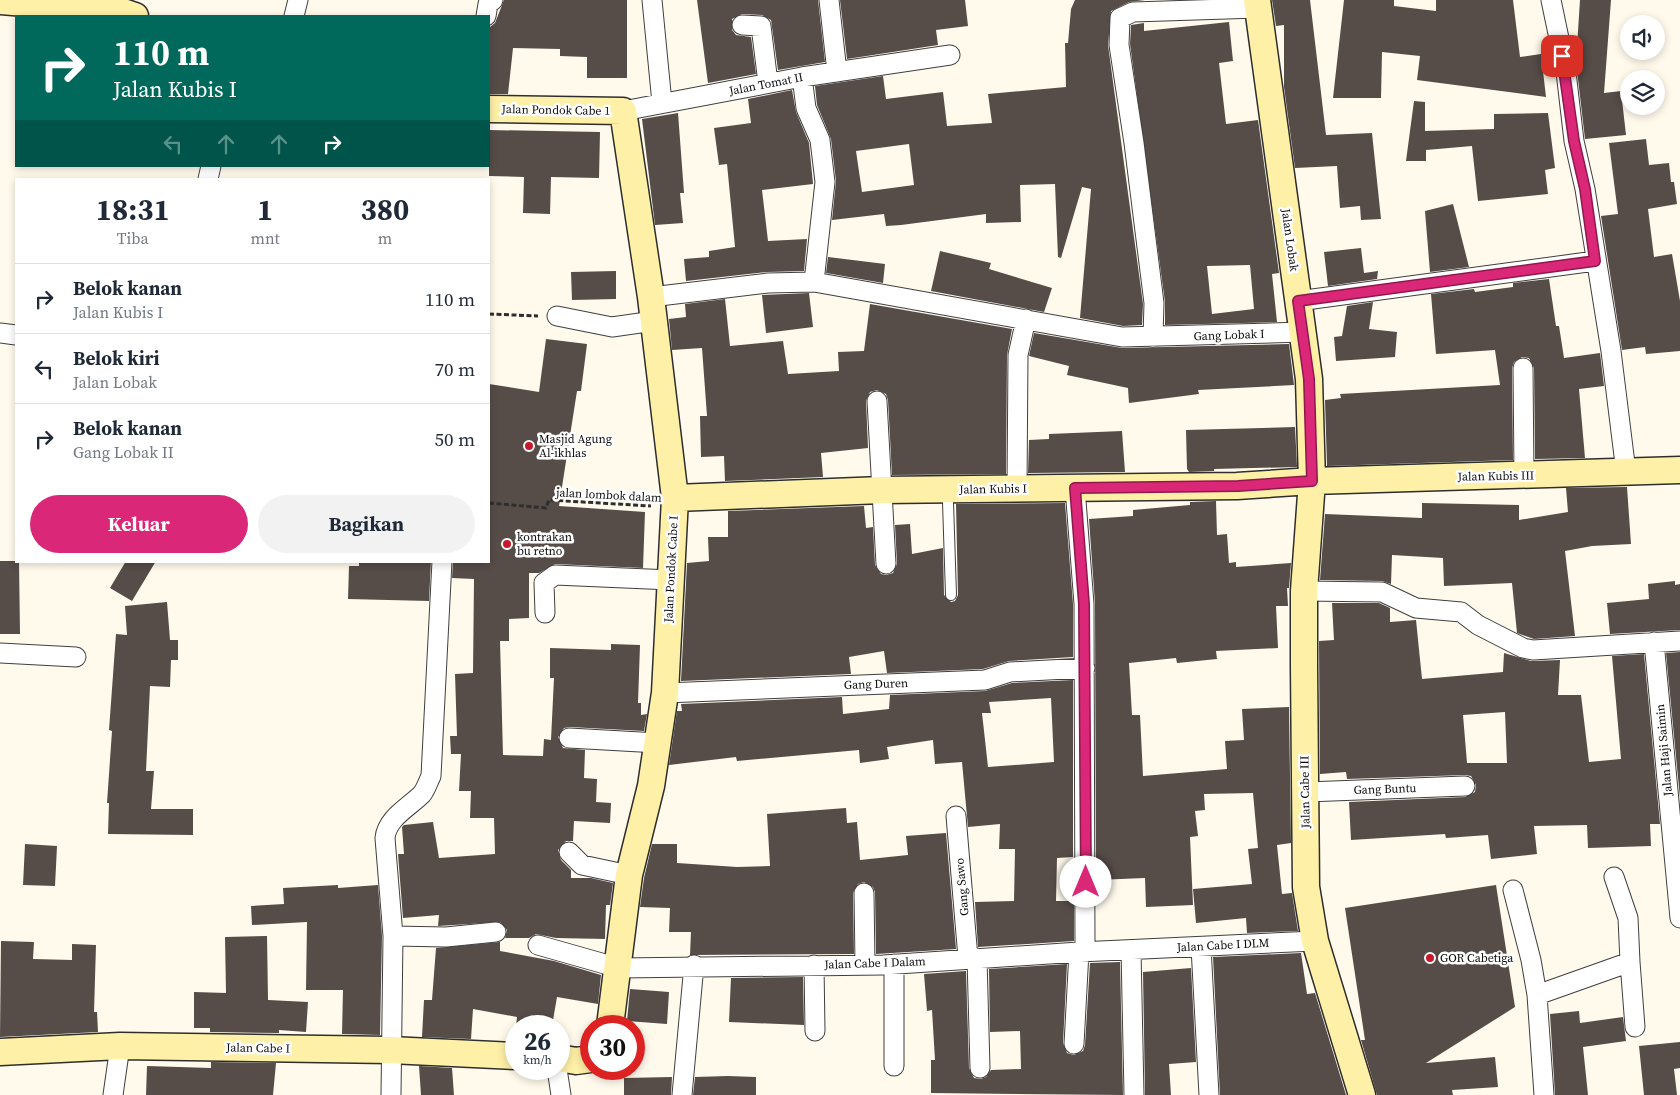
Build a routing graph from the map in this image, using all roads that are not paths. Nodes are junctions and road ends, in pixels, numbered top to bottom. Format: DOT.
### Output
graph roads {
  1 [pos="298,0"];
  2 [pos="493,0"];
  3 [pos="652,0"];
  4 [pos="829,0"];
  5 [pos="1551,0"];
  6 [pos="0,1"];
  7 [pos="1257,4"];
  8 [pos="125,9"];
  9 [pos="294,15"];
  10 [pos="486,15"];
  11 [pos="742,25"];
  12 [pos="950,55"];
  13 [pos="837,72"];
  14 [pos="802,77"];
  15 [pos="768,84"];
  16 [pos="662,104"];
  17 [pos="490,109"];
  18 [pos="623,110"];
  19 [pos="1595,261"];
  20 [pos="814,282"];
  21 [pos="1298,301"];
  22 [pos="653,309"];
  23 [pos="558,317"];
  24 [pos="1026,319"];
  25 [pos="1304,332"];
  26 [pos="0,333"];
  27 [pos="15,335"];
  28 [pos="1153,337"];
  29 [pos="1523,368"];
  30 [pos="877,401"];
  31 [pos="1680,470"];
  32 [pos="1626,472"];
  33 [pos="1524,476"];
  34 [pos="1312,481"];
  35 [pos="1017,488"];
  36 [pos="1075,488"];
  37 [pos="882,490"];
  38 [pos="950,490"];
  39 [pos="666,502"];
  40 [pos="442,563"];
  41 [pos="886,564"];
  42 [pos="671,580"];
  43 [pos="1304,591"];
  44 [pos="951,595"];
  45 [pos="544,613"];
  46 [pos="1680,640"];
  47 [pos="1654,642"];
  48 [pos="0,653"];
  49 [pos="76,657"];
  50 [pos="1085,668"];
  51 [pos="665,692"];
  52 [pos="569,738"];
  53 [pos="658,743"];
  54 [pos="1465,786"];
  55 [pos="1306,792"];
  56 [pos="956,816"];
  57 [pos="569,852"];
  58 [pos="629,875"];
  59 [pos="1614,877"];
  60 [pos="1513,890"];
  61 [pos="864,893"];
  62 [pos="1680,918"];
  63 [pos="496,932"];
  64 [pos="393,936"];
  65 [pos="1315,941"];
  66 [pos="538,945"];
  67 [pos="1201,947"];
  68 [pos="1132,950"];
  69 [pos="1082,951"];
  70 [pos="972,958"];
  71 [pos="1630,962"];
  72 [pos="894,964"];
  73 [pos="814,965"];
  74 [pos="865,965"];
  75 [pos="694,966"];
  76 [pos="619,968"];
  77 [pos="1537,995"];
  78 [pos="612,1015"];
  79 [pos="1635,1027"];
  80 [pos="814,1031"];
  81 [pos="1074,1044"];
  82 [pos="120,1046"];
  83 [pos="390,1050"];
  84 [pos="0,1052"];
  85 [pos="505,1055"];
  86 [pos="894,1066"];
  87 [pos="980,1068"];
  88 [pos="559,1080"];
  89 [pos="113,1095"];
  90 [pos="391,1095"];
  91 [pos="561,1095"];
  92 [pos="682,1095"];
  93 [pos="1134,1095"];
  94 [pos="1209,1095"];
  95 [pos="1362,1095"];
  96 [pos="1544,1095"];
  1 -- 9 [label="street"];
  2 -- 10 [label="street"];
  3 -- 16 [label="street"];
  4 -- 13 [label="street"];
  5 -- 19 [label="street"];
  6 -- 8 [label="street"];
  7 -- 21 [label="street, Jalan Lobak"];
  7 -- 28 [label="street"];
  11 -- 15 [label="street"];
  12 -- 13 [label="street, Jalan Tomat II"];
  13 -- 14 [label="street, Jalan Tomat II"];
  14 -- 15 [label="street, Jalan Tomat II"];
  14 -- 20 [label="street"];
  15 -- 16 [label="street, Jalan Tomat II"];
  16 -- 18 [label="street, Jalan Tomat II"];
  17 -- 18 [label="street, Jalan Pondok Cabe 1"];
  18 -- 22 [label="street, Jalan Pondok Cabe I"];
  19 -- 21 [label="street"];
  19 -- 32 [label="street"];
  20 -- 22 [label="street, Gang Lobak I"];
  20 -- 24 [label="street, Gang Lobak I"];
  21 -- 25 [label="street, Jalan Lobak"];
  22 -- 23 [label="street, Gang Lobak I"];
  22 -- 39 [label="street, Jalan Pondok Cabe I"];
  24 -- 28 [label="street, Gang Lobak I"];
  24 -- 35 [label="street"];
  25 -- 28 [label="street, Gang Lobak I"];
  25 -- 34 [label="street, Jalan Lobak"];
  26 -- 27 [label="street"];
  29 -- 33 [label="street"];
  30 -- 37 [label="street"];
  31 -- 32 [label="street, Jalan Kubis III"];
  32 -- 33 [label="street, Jalan Kubis III"];
  33 -- 34 [label="street, Jalan Kubis III"];
  34 -- 36 [label="street, Jalan Kubis I"];
  34 -- 43 [label="street, Jalan Cabe III"];
  35 -- 36 [label="street, Jalan Kubis I"];
  35 -- 38 [label="street, Jalan Kubis I"];
  36 -- 50 [label="street"];
  37 -- 38 [label="street, Jalan Kubis I"];
  37 -- 39 [label="street, Jalan Kubis I"];
  37 -- 41 [label="street"];
  38 -- 44 [label="lane"];
  39 -- 42 [label="street, Jalan Pondok Cabe I"];
  40 -- 64 [label="street"];
  42 -- 45 [label="street"];
  42 -- 51 [label="street, Jalan Pondok Cabe I"];
  43 -- 47 [label="street"];
  43 -- 55 [label="street, Jalan Cabe III"];
  46 -- 47 [label="street"];
  47 -- 62 [label="street, Jalan Haji Saimin"];
  48 -- 49 [label="street"];
  50 -- 51 [label="street, Gang Duren"];
  50 -- 69 [label="street"];
  51 -- 53 [label="street, Jalan Pondok Cabe I"];
  52 -- 53 [label="street"];
  53 -- 58 [label="street, Jalan Pondok Cabe I"];
  54 -- 55 [label="street, Gang Buntu"];
  55 -- 65 [label="street, Jalan Cabe III"];
  56 -- 70 [label="street, Gang Sawo"];
  57 -- 58 [label="street"];
  58 -- 76 [label="street, Jalan Pondok Cabe I"];
  59 -- 71 [label="street"];
  60 -- 77 [label="street"];
  61 -- 74 [label="street"];
  63 -- 64 [label="street"];
  64 -- 83 [label="street"];
  65 -- 67 [label="street, Jalan Cabe I DLM"];
  65 -- 95 [label="street, Jalan Cabe III"];
  66 -- 76 [label="street, Jalan Cabe I Dalam"];
  67 -- 68 [label="street, Jalan Cabe I DLM"];
  67 -- 94 [label="street"];
  68 -- 69 [label="street, Jalan Cabe I Dalam"];
  68 -- 93 [label="street"];
  69 -- 70 [label="street, Jalan Cabe I Dalam"];
  69 -- 81 [label="street"];
  70 -- 72 [label="street, Jalan Cabe I Dalam"];
  70 -- 87 [label="street, Gang Sawo"];
  71 -- 77 [label="street"];
  71 -- 79 [label="street"];
  72 -- 74 [label="street, Jalan Cabe I Dalam"];
  72 -- 86 [label="street"];
  73 -- 74 [label="street, Jalan Cabe I Dalam"];
  73 -- 75 [label="street, Jalan Cabe I Dalam"];
  73 -- 80 [label="street"];
  75 -- 76 [label="street, Jalan Cabe I Dalam"];
  75 -- 92 [label="street"];
  76 -- 78 [label="street, Jalan Pondok Cabe I"];
  77 -- 96 [label="street"];
  82 -- 83 [label="street, Jalan Cabe I"];
  82 -- 84 [label="street, Jalan Cabe I"];
  82 -- 89 [label="street"];
  83 -- 85 [label="street, Jalan Cabe I"];
  83 -- 90 [label="street"];
  88 -- 91 [label="street"];
}
